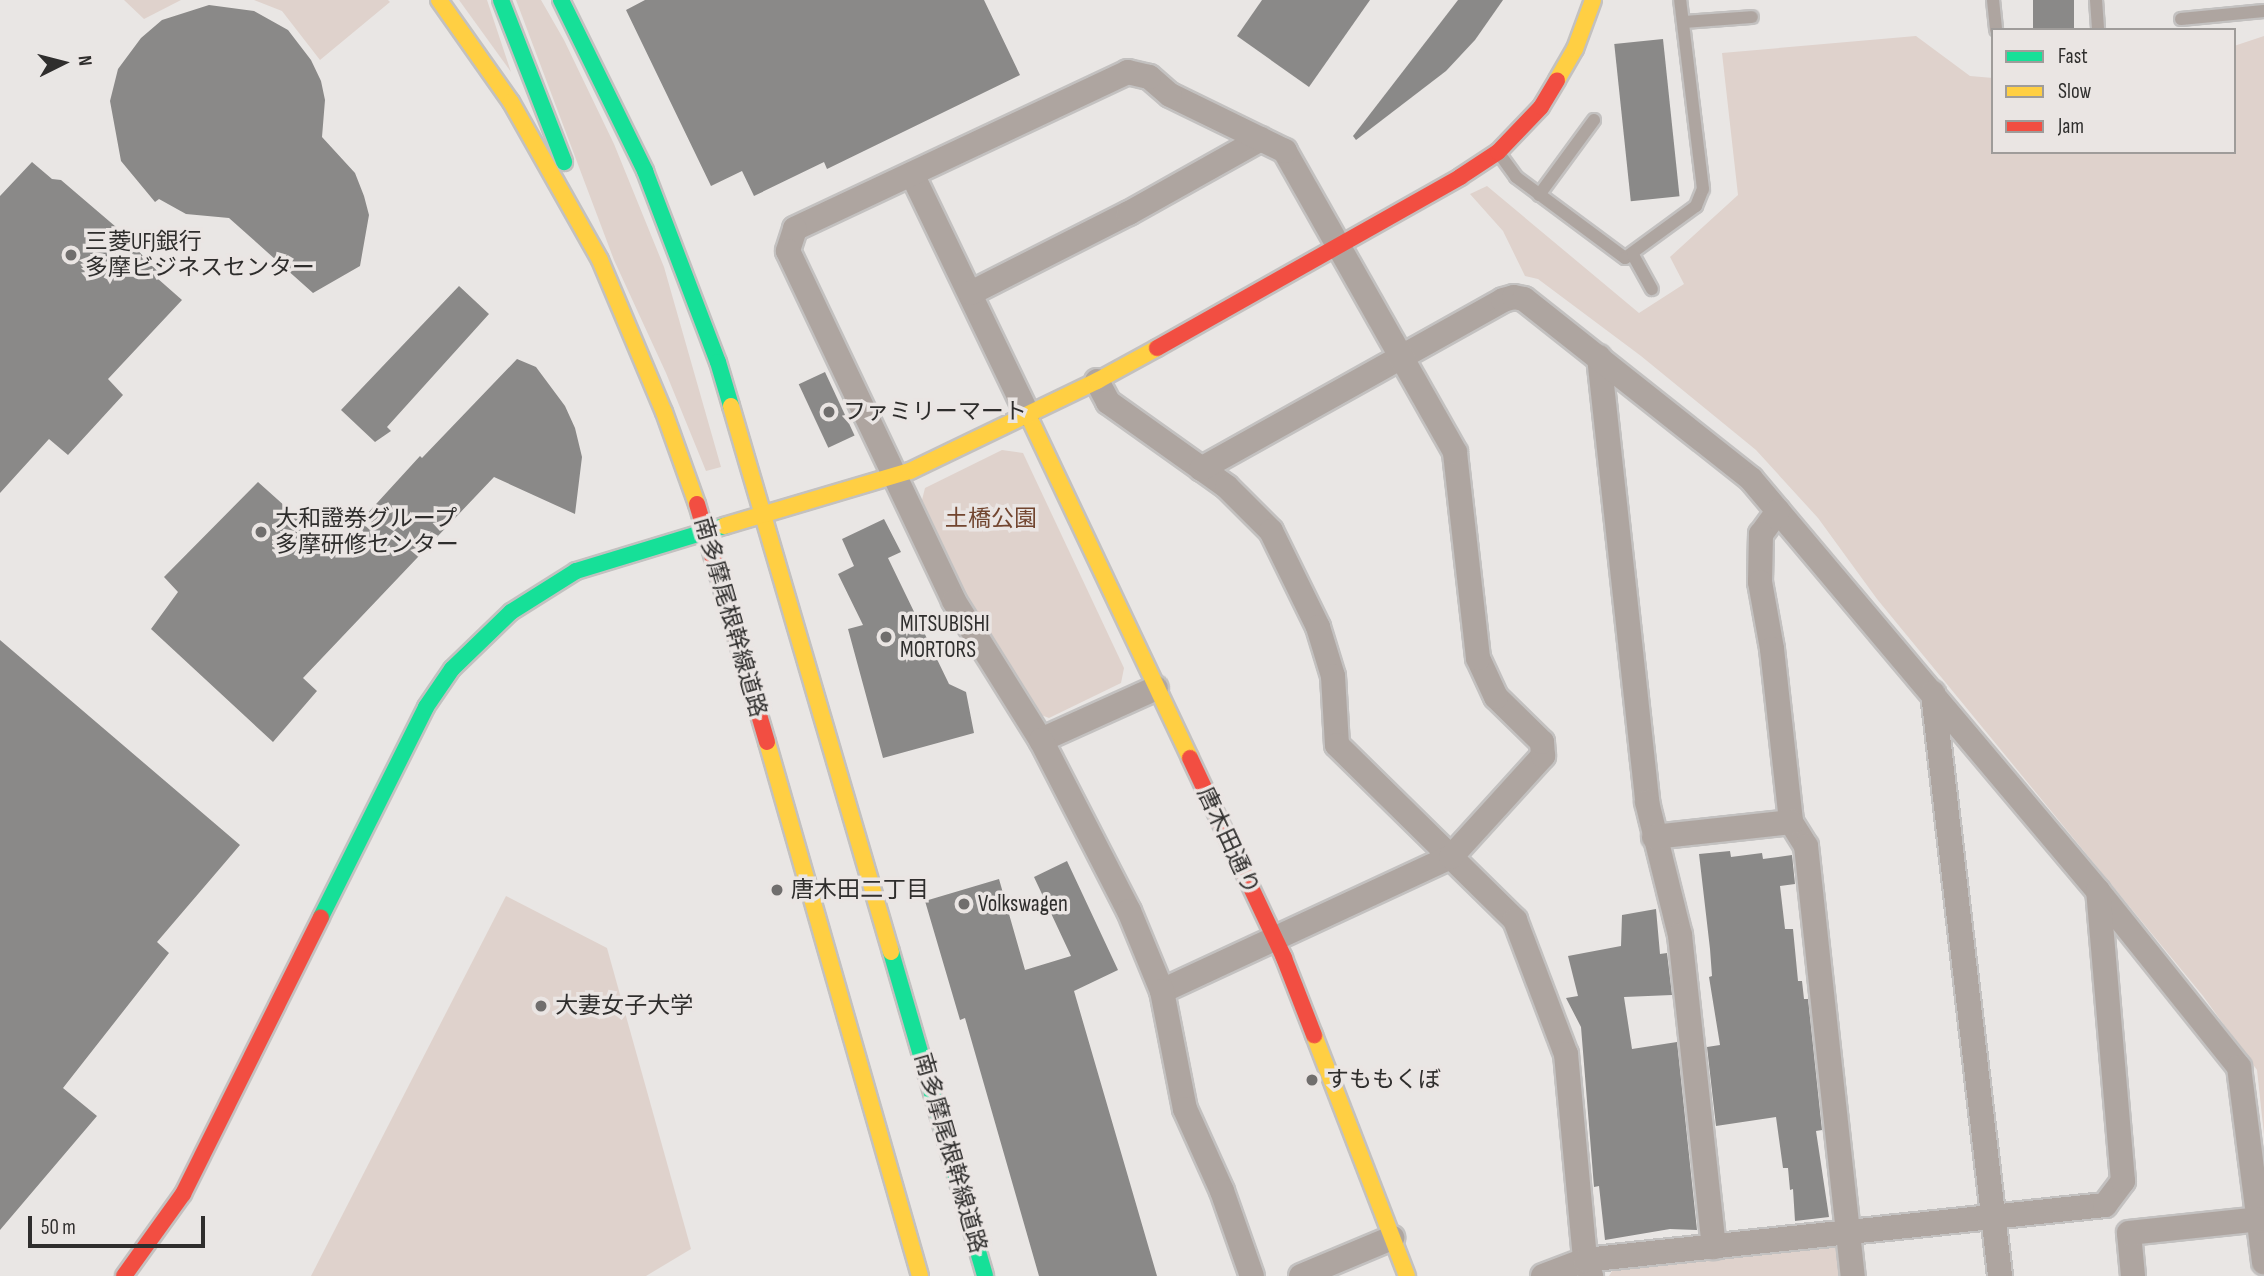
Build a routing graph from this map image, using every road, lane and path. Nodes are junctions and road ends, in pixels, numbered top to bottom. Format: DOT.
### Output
graph roads {
  1 [pos="439,0"];
  2 [pos="501,0"];
  3 [pos="561,0"];
  4 [pos="1593,0"];
  5 [pos="1680,0"];
  6 [pos="1993,0"];
  7 [pos="2096,0"];
  8 [pos="2264,11"];
  9 [pos="1752,17"];
  10 [pos="2181,19"];
  11 [pos="1683,22"];
  12 [pos="1996,28"];
  13 [pos="2098,28"];
  14 [pos="1594,120"];
  15 [pos="1261,139"];
  16 [pos="1497,152"];
  17 [pos="912,174"];
  18 [pos="1539,195"];
  19 [pos="1339,246"];
  20 [pos="1633,255"];
  21 [pos="600,260"];
  22 [pos="1652,289"];
  23 [pos="971,293"];
  24 [pos="1401,356"];
  25 [pos="1599,357"];
  26 [pos="1097,381"];
  27 [pos="1028,415"];
  28 [pos="1202,469"];
  29 [pos="896,477"];
  30 [pos="1778,512"];
  31 [pos="765,514"];
  32 [pos="706,531"];
  33 [pos="1156,688"];
  34 [pos="1933,693"];
  35 [pos="1041,740"];
  36 [pos="1791,822"];
  37 [pos="1654,837"];
  38 [pos="1451,857"];
  39 [pos="2098,891"];
  40 [pos="1274,938"];
  41 [pos="1162,991"];
  42 [pos="1994,1218"];
  43 [pos="2260,1219"];
  44 [pos="1848,1233"];
  45 [pos="1392,1238"];
  46 [pos="1714,1247"];
  47 [pos="2264,1262"];
  48 [pos="1588,1268"];
  49 [pos="124,1276"];
  50 [pos="920,1276"];
  51 [pos="985,1276"];
  52 [pos="1252,1276"];
  53 [pos="1301,1276"];
  54 [pos="1407,1276"];
  55 [pos="1543,1276"];
  56 [pos="1853,1276"];
  57 [pos="2000,1276"];
  58 [pos="2133,1276"];
  1 -- 21 [label="street, 南多摩尾根幹線道路"];
  2 -- 21 [label="street"];
  3 -- 31 [label="street, 南多摩尾根幹線道路"];
  4 -- 16 [label="street"];
  5 -- 11 [label="lane"];
  6 -- 12 [label="lane"];
  7 -- 13 [label="lane"];
  8 -- 10 [label="lane"];
  9 -- 11 [label="lane"];
  11 -- 20 [label="lane"];
  14 -- 18 [label="lane"];
  15 -- 17 [label="street"];
  15 -- 19 [label="street"];
  15 -- 23 [label="street"];
  16 -- 18 [label="lane"];
  16 -- 19 [label="street"];
  17 -- 23 [label="street"];
  17 -- 29 [label="street"];
  18 -- 20 [label="lane"];
  19 -- 24 [label="street"];
  19 -- 26 [label="street"];
  20 -- 22 [label="lane"];
  21 -- 32 [label="street, 南多摩尾根幹線道路"];
  23 -- 27 [label="street"];
  24 -- 25 [label="street"];
  24 -- 28 [label="street"];
  24 -- 38 [label="street"];
  25 -- 30 [label="street"];
  25 -- 37 [label="street"];
  26 -- 27 [label="street"];
  26 -- 28 [label="street"];
  27 -- 29 [label="street"];
  27 -- 33 [label="street, 唐木田通り"];
  28 -- 38 [label="street"];
  29 -- 31 [label="street"];
  29 -- 35 [label="street"];
  30 -- 34 [label="street"];
  30 -- 36 [label="street"];
  31 -- 32 [label="street"];
  31 -- 51 [label="street, 南多摩尾根幹線道路"];
  32 -- 49 [label="street"];
  32 -- 50 [label="street, 南多摩尾根幹線道路"];
  33 -- 35 [label="street"];
  33 -- 40 [label="street, 唐木田通り"];
  34 -- 39 [label="street"];
  34 -- 42 [label="street"];
  35 -- 41 [label="street"];
  36 -- 37 [label="street"];
  36 -- 44 [label="street"];
  37 -- 46 [label="street"];
  38 -- 40 [label="street"];
  38 -- 48 [label="street"];
  39 -- 42 [label="street"];
  39 -- 43 [label="street"];
  40 -- 41 [label="street"];
  40 -- 45 [label="street, 唐木田通り"];
  41 -- 52 [label="street"];
  42 -- 44 [label="street"];
  42 -- 57 [label="street"];
  43 -- 47 [label="street"];
  43 -- 58 [label="street"];
  44 -- 46 [label="street"];
  44 -- 56 [label="street"];
  45 -- 53 [label="street"];
  45 -- 54 [label="street, 唐木田通り"];
  46 -- 48 [label="street"];
  48 -- 55 [label="street"];
}
